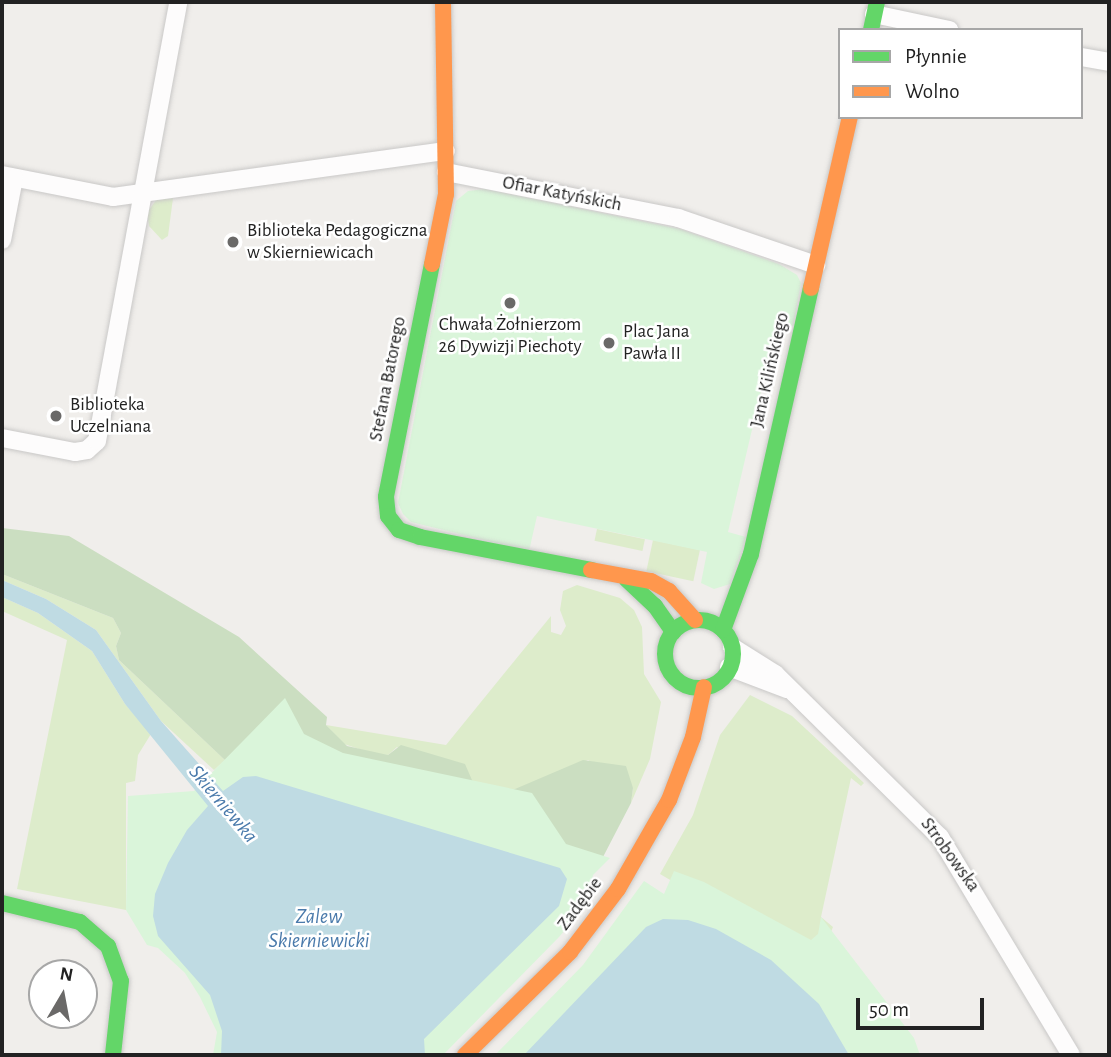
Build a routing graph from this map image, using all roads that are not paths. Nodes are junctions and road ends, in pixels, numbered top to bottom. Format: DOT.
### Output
graph roads {
  1 [pos="178,2"];
  2 [pos="443,2"];
  3 [pos="874,15"];
  4 [pos="939,28"];
  5 [pos="1083,57"];
  6 [pos="1109,62"];
  7 [pos="850,119"];
  8 [pos="446,151"];
  9 [pos="446,172"];
  10 [pos="8,177"];
  11 [pos="142,192"];
  12 [pos="2,240"];
  13 [pos="817,265"];
  14 [pos="2,438"];
  15 [pos="626,579"];
  16 [pos="695,620"];
  17 [pos="723,629"];
  18 [pos="673,632"];
  19 [pos="732,647"];
  20 [pos="729,667"];
  21 [pos="686,685"];
  22 [pos="704,687"];
  23 [pos="787,689"];
  24 [pos="685,749"];
  25 [pos="2,903"];
  26 [pos="113,1055"];
  27 [pos="466,1055"];
  28 [pos="1071,1055"];
  1 -- 11 [label="street"];
  2 -- 8 [label="street, Stefana Batorego"];
  3 -- 4 [label="street"];
  5 -- 6 [label="street"];
  7 -- 13 [label="street, Jana Kilińskiego"];
  8 -- 9 [label="street, Stefana Batorego"];
  8 -- 11 [label="street"];
  9 -- 13 [label="street, Ofiar Katyńskich"];
  9 -- 15 [label="street, Stefana Batorego"];
  10 -- 11 [label="street"];
  10 -- 12 [label="street"];
  11 -- 14 [label="street"];
  13 -- 17 [label="street, Jana Kilińskiego"];
  15 -- 16 [label="street, Stefana Batorego"];
  15 -- 18 [label="street"];
  16 -- 17 [label="street"];
  16 -- 18 [label="street"];
  17 -- 19 [label="street"];
  18 -- 21 [label="street"];
  19 -- 20 [label="street"];
  19 -- 23 [label="street, Strobowska"];
  20 -- 22 [label="street"];
  20 -- 23 [label="street, Strobowska"];
  21 -- 22 [label="street"];
  21 -- 24 [label="street, Zadębie"];
  22 -- 24 [label="street, Zadębie"];
  23 -- 28 [label="street, Strobowska"];
  24 -- 27 [label="street, Zadębie"];
  25 -- 26 [label="street"];
}
